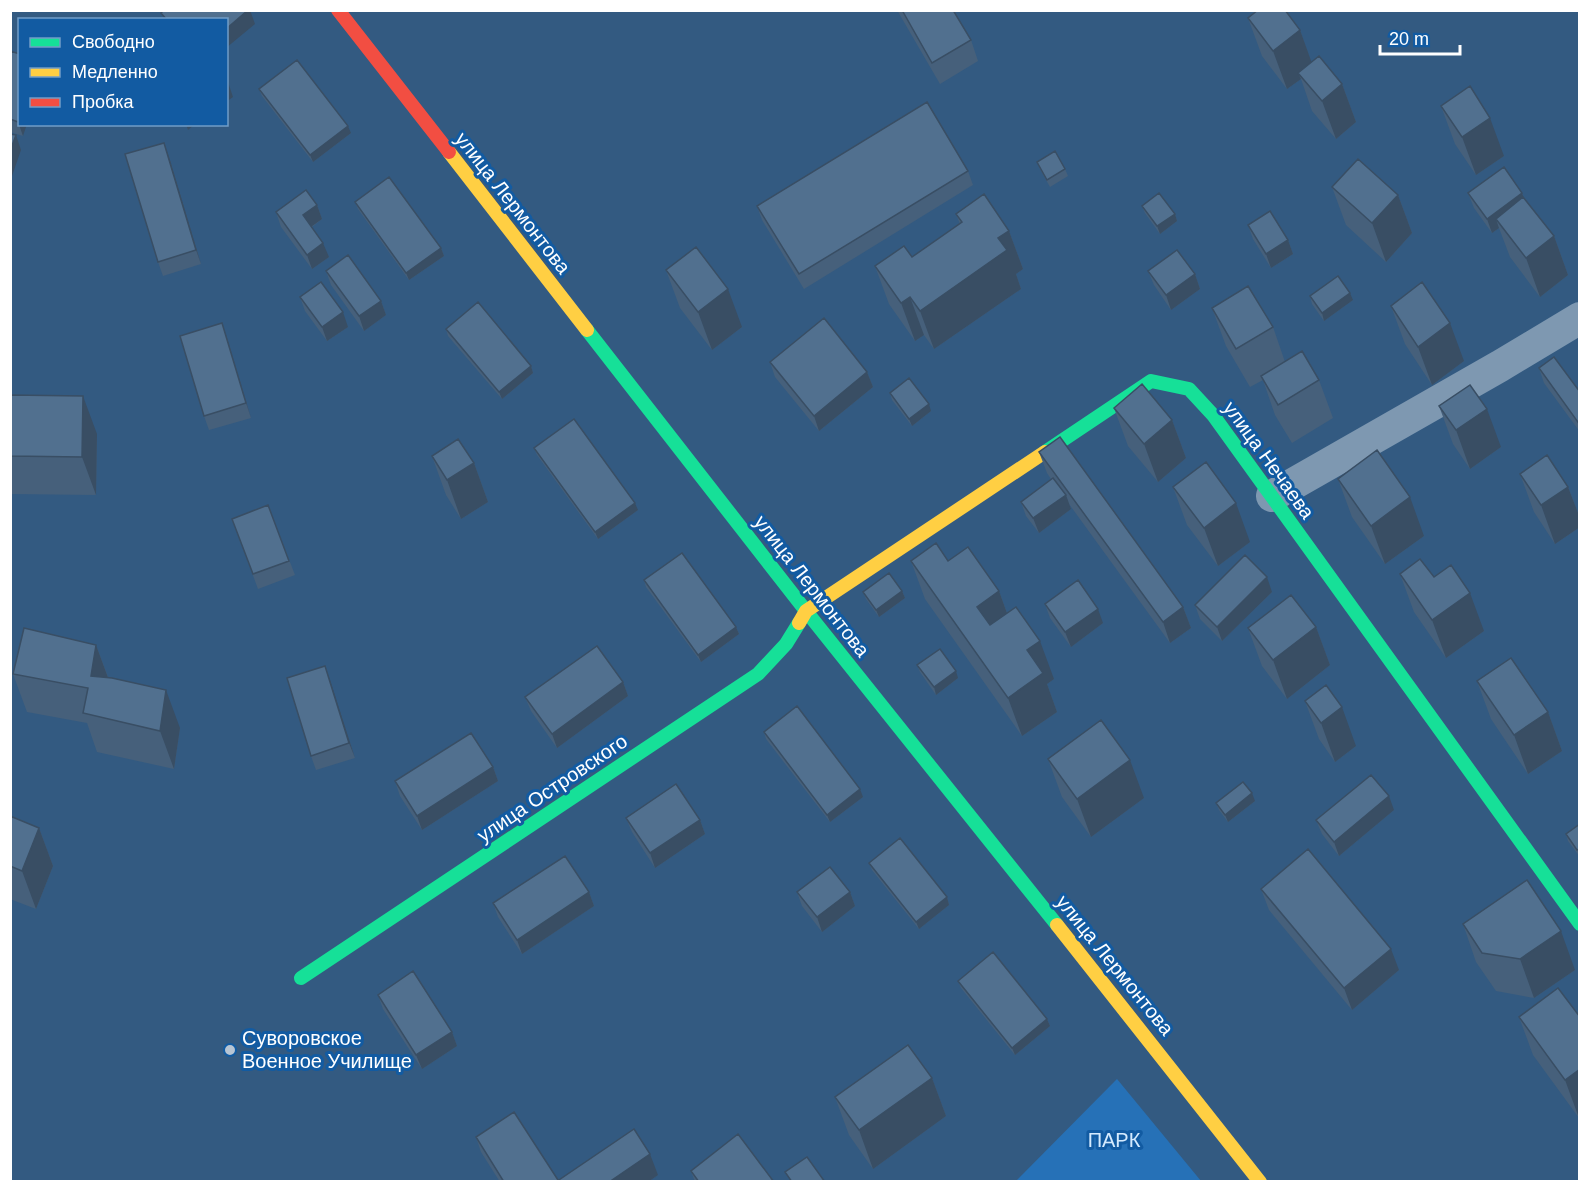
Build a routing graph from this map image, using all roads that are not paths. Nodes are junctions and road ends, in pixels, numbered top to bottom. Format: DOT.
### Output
graph roads {
  1 [pos="338,10"];
  2 [pos="1580,318"];
  3 [pos="1272,496"];
  4 [pos="806,611"];
  5 [pos="1580,924"];
  6 [pos="301,978"];
  7 [pos="1260,1182"];
  1 -- 4 [label="street, улица Лермонтова"];
  2 -- 3 [label="street"];
  3 -- 4 [label="street, улица Нечаева"];
  3 -- 5 [label="street, улица Нечаева"];
  4 -- 6 [label="street, улица Островского"];
  4 -- 7 [label="street, улица Лермонтова"];
}
